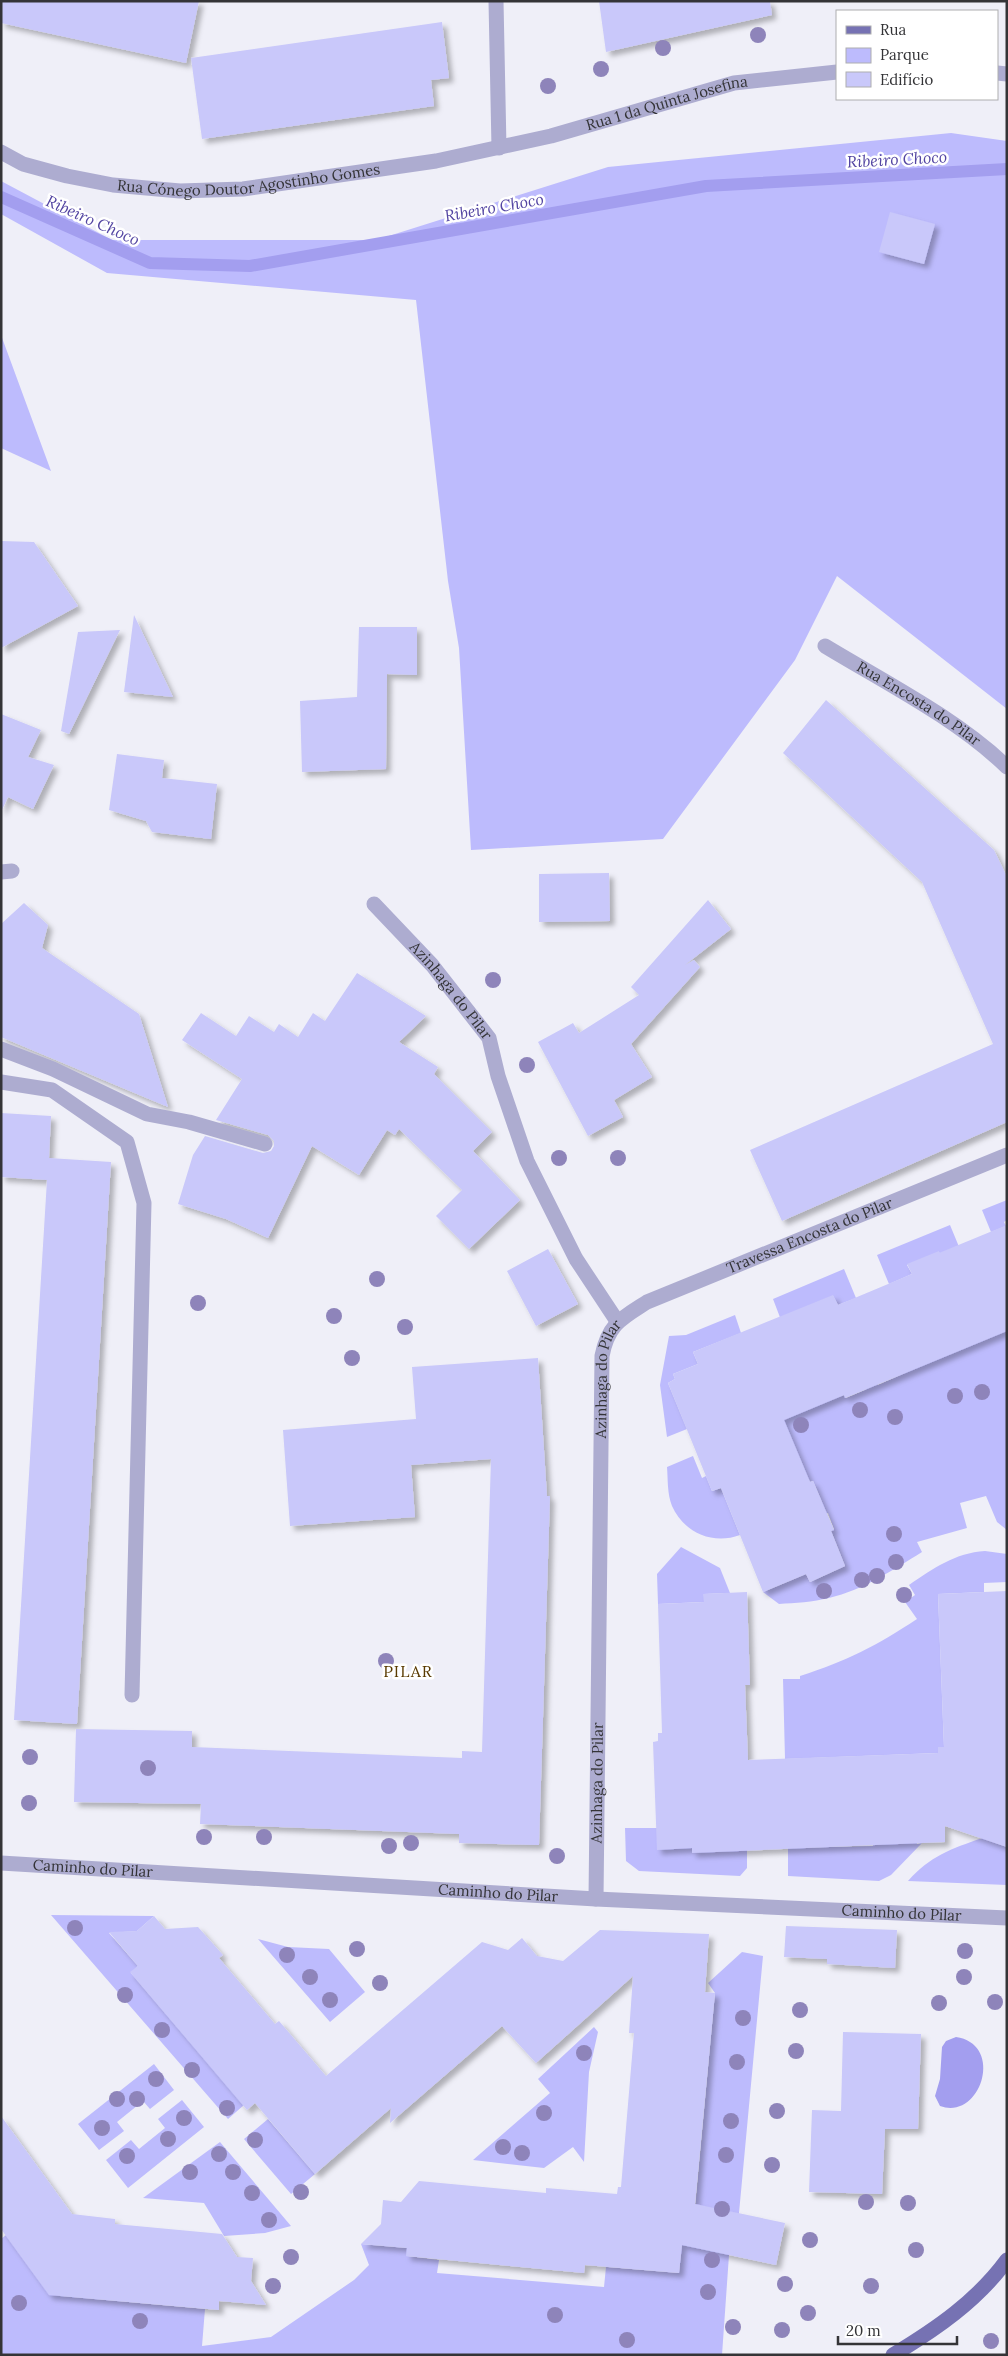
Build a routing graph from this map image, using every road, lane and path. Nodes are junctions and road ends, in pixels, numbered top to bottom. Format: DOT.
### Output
graph roads {
  1 [pos="496,1"];
  2 [pos="836,72"];
  3 [pos="499,148"];
  4 [pos="1,152"];
  5 [pos="825,646"];
  6 [pos="1007,767"];
  7 [pos="374,904"];
  8 [pos="1,1049"];
  9 [pos="1,1082"];
  10 [pos="265,1144"];
  11 [pos="1007,1154"];
  12 [pos="617,1321"];
  13 [pos="132,1695"];
  14 [pos="1,1863"];
  15 [pos="596,1899"];
  16 [pos="1003,1916"];
  17 [pos="1007,2260"];
  18 [pos="894,2355"];
  1 -- 3 [label="street"];
  2 -- 3 [label="street, Rua 1 da Quinta Josefina"];
  3 -- 4 [label="street, Rua Cónego Doutor Agostinho Gomes"];
  5 -- 6 [label="street, Rua Encosta do Pilar"];
  7 -- 12 [label="street, Azinhaga do Pilar"];
  8 -- 10 [label="street"];
  9 -- 13 [label="street"];
  11 -- 12 [label="street, Travessa Encosta do Pilar"];
  12 -- 15 [label="street, Azinhaga do Pilar"];
  14 -- 15 [label="street, Caminho do Pilar"];
  15 -- 16 [label="street, Caminho do Pilar"];
  17 -- 18 [label="main road"];
}
